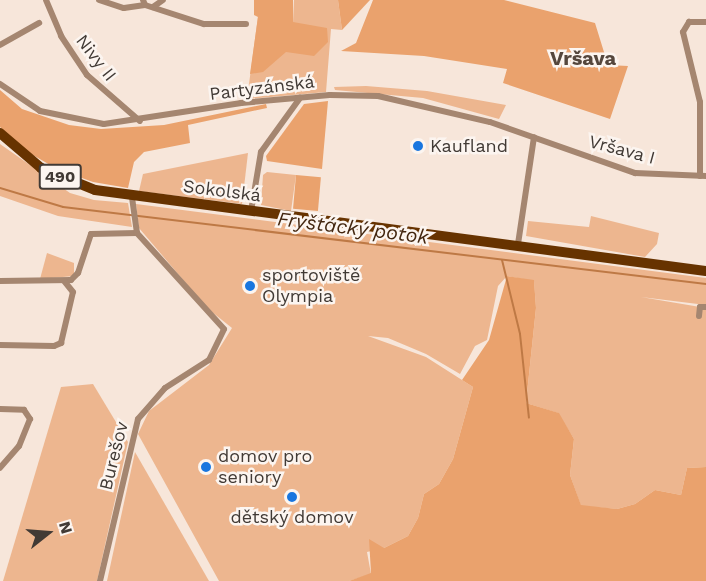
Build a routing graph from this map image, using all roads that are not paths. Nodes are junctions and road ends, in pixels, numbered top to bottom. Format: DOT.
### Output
graph roads {
  1 [pos="46,0"];
  2 [pos="99,0"];
  3 [pos="163,0"];
  4 [pos="144,2"];
  5 [pos="153,7"];
  6 [pos="39,22"];
  7 [pos="706,22"];
  8 [pos="246,24"];
  9 [pos="0,45"];
  10 [pos="0,84"];
  11 [pos="300,98"];
  12 [pos="703,102"];
  13 [pos="140,122"];
  14 [pos="0,133"];
  15 [pos="534,137"];
  16 [pos="703,176"];
  17 [pos="132,200"];
  18 [pos="251,211"];
  19 [pos="136,230"];
  20 [pos="518,244"];
  21 [pos="706,271"];
  22 [pos="0,281"];
  23 [pos="63,281"];
  24 [pos="706,307"];
  25 [pos="699,316"];
  26 [pos="0,345"];
  27 [pos="0,409"];
  28 [pos="0,468"];
  29 [pos="100,581"];
  1 -- 13 [label="street, Nivy II"];
  2 -- 4 [label="street"];
  3 -- 5 [label="street"];
  4 -- 5 [label="street"];
  5 -- 8 [label="street"];
  6 -- 9 [label="street"];
  7 -- 12 [label="street"];
  10 -- 13 [label="street, Partyzánská"];
  11 -- 13 [label="street, Partyzánská"];
  11 -- 15 [label="street, Partyzánská"];
  11 -- 18 [label="street"];
  12 -- 16 [label="street"];
  14 -- 17 [label="main road, Sokolská / 490"];
  15 -- 16 [label="street, Vršava I"];
  15 -- 20 [label="street"];
  17 -- 18 [label="main road, Sokolská / 490"];
  17 -- 19 [label="street"];
  18 -- 20 [label="main road, Sokolská / 490"];
  19 -- 23 [label="street"];
  19 -- 29 [label="street, Burešov"];
  20 -- 21 [label="main road, Sokolská / 490"];
  22 -- 23 [label="street"];
  23 -- 26 [label="street"];
  24 -- 25 [label="street"];
  27 -- 28 [label="street"];
}
